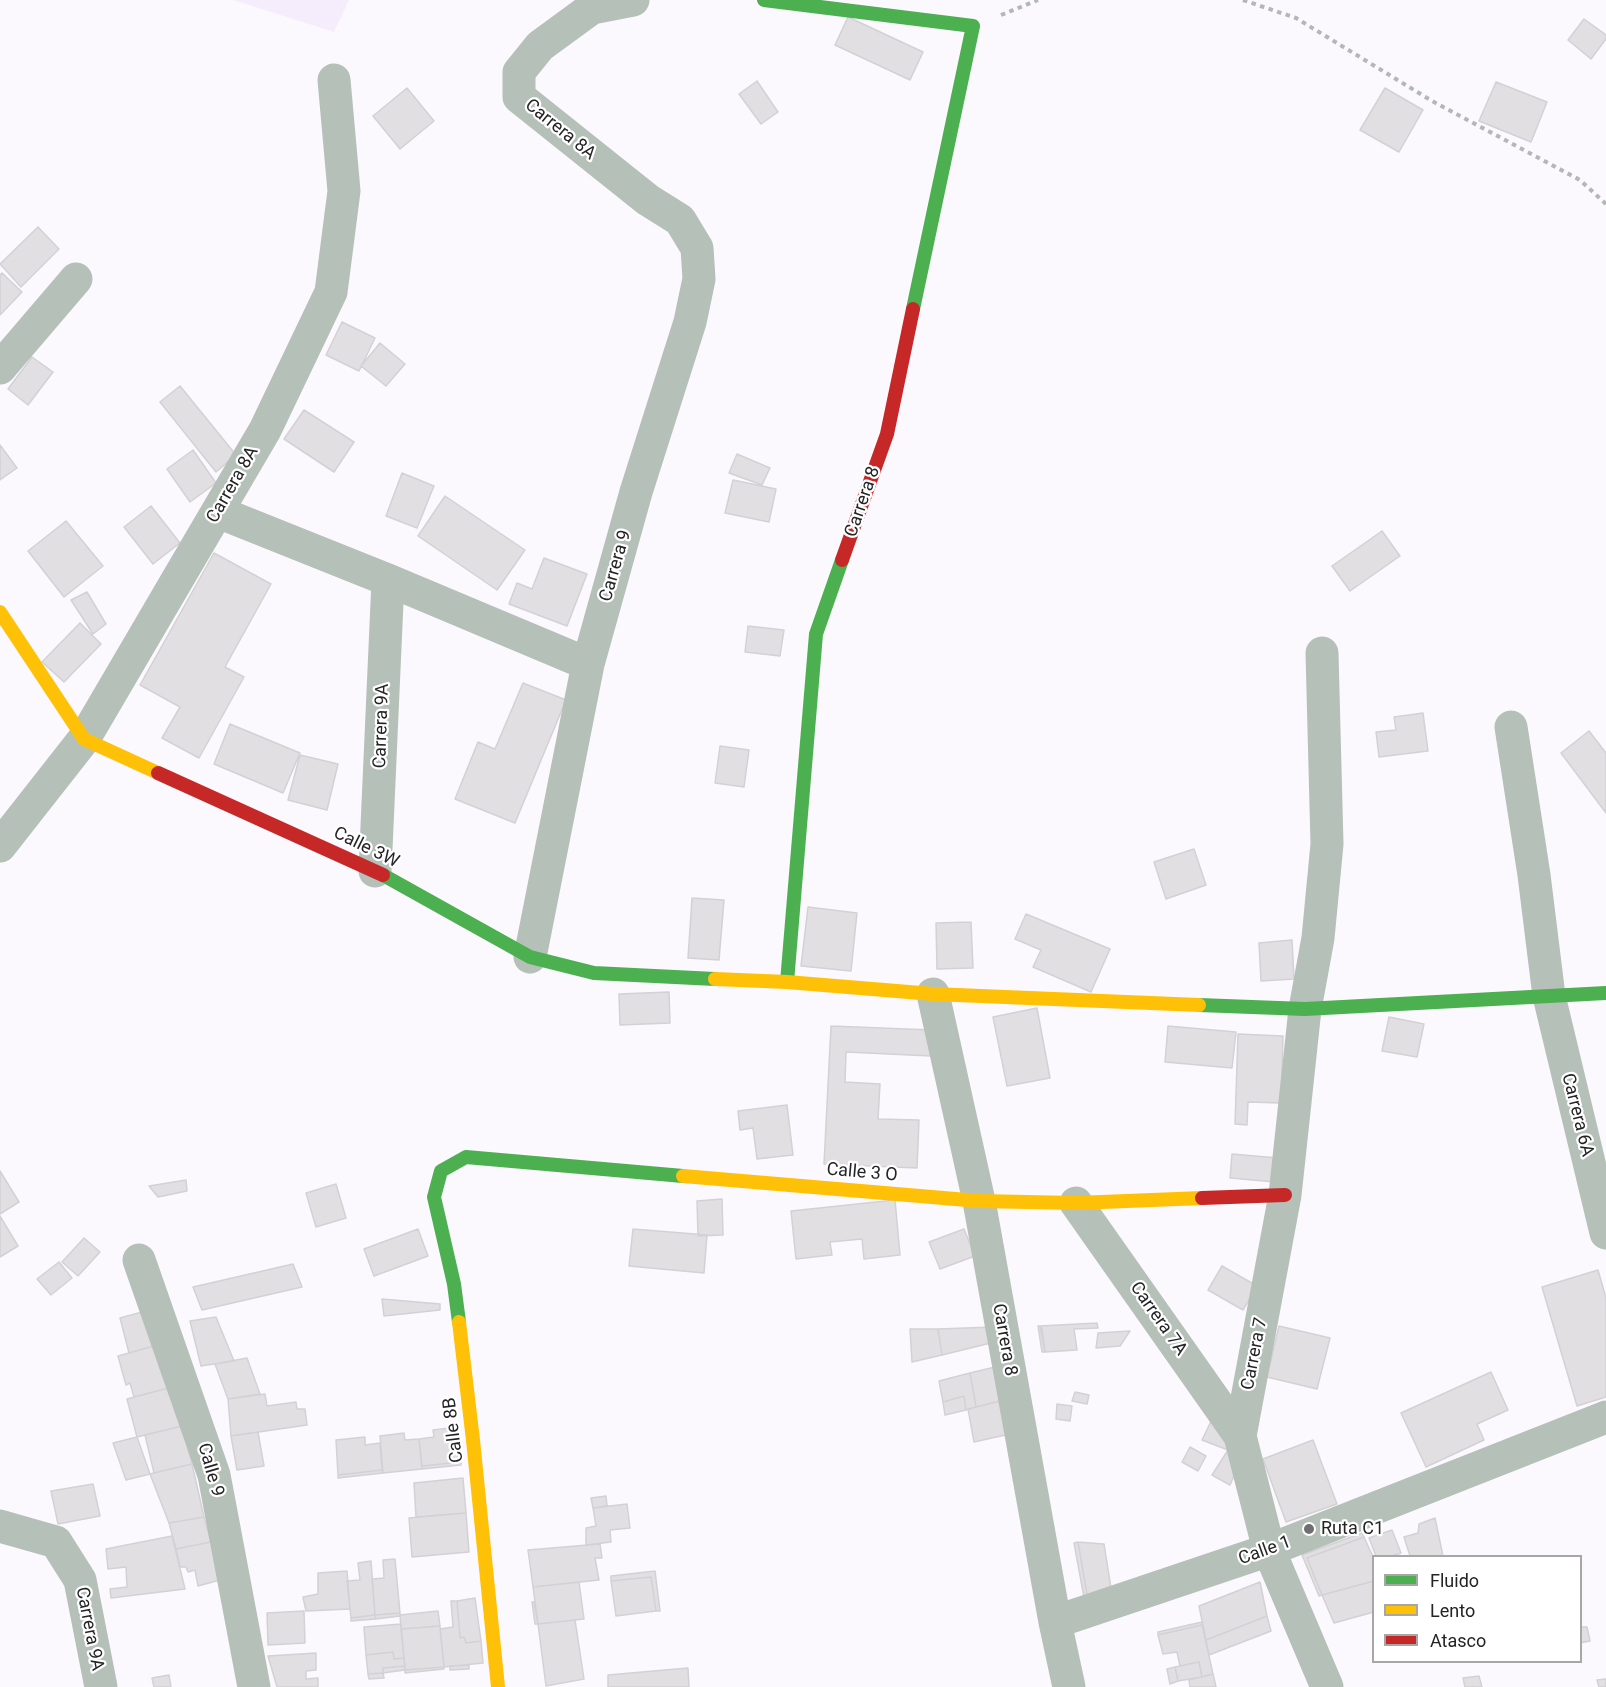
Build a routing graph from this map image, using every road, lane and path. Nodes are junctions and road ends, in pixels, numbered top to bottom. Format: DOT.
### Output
graph roads {
  1 [pos="633,0"];
  2 [pos="764,0"];
  3 [pos="1243,0"];
  4 [pos="334,80"];
  5 [pos="648,200"];
  6 [pos="1606,204"];
  7 [pos="76,279"];
  8 [pos="0,368"];
  9 [pos="218,512"];
  10 [pos="388,580"];
  11 [pos="0,612"];
  12 [pos="1322,653"];
  13 [pos="588,664"];
  14 [pos="1511,727"];
  15 [pos="84,739"];
  16 [pos="0,846"];
  17 [pos="375,871"];
  18 [pos="530,957"];
  19 [pos="787,982"];
  20 [pos="1606,993"];
  21 [pos="933,994"];
  22 [pos="1549,996"];
  23 [pos="1305,1009"];
  24 [pos="441,1171"];
  25 [pos="1285,1195"];
  26 [pos="979,1201"];
  27 [pos="1076,1203"];
  28 [pos="1606,1233"];
  29 [pos="139,1260"];
  30 [pos="1606,1417"];
  31 [pos="1240,1436"];
  32 [pos="0,1526"];
  33 [pos="1269,1550"];
  34 [pos="1055,1622"];
  35 [pos="101,1687"];
  36 [pos="254,1687"];
  37 [pos="498,1687"];
  38 [pos="1070,1687"];
  39 [pos="1327,1687"];
  1 -- 5 [label="street, Carrera 8A"];
  2 -- 19 [label="street, Carrera 8"];
  3 -- 6 [label="path"];
  4 -- 9 [label="street, Carrera 8A"];
  5 -- 13 [label="street, Carrera 9"];
  7 -- 8 [label="street"];
  9 -- 10 [label="street"];
  9 -- 15 [label="street, Carrera 8A"];
  10 -- 13 [label="street"];
  10 -- 17 [label="street, Carrera 9A"];
  11 -- 15 [label="street"];
  12 -- 23 [label="street, Carrera 7"];
  13 -- 18 [label="street, Carrera 9"];
  14 -- 22 [label="street, Carrera 6A"];
  15 -- 16 [label="street, Carrera 8A"];
  15 -- 17 [label="street, Calle 3W"];
  17 -- 18 [label="street, Calle 3W"];
  18 -- 19 [label="street, Calle 3W"];
  19 -- 21 [label="street, Calle 3W"];
  20 -- 22 [label="street, Calle 3W"];
  21 -- 23 [label="street, Calle 3W"];
  21 -- 26 [label="street, Carrera 8"];
  22 -- 23 [label="street, Calle 3W"];
  22 -- 28 [label="street, Carrera 6A"];
  23 -- 25 [label="street, Carrera 7"];
  24 -- 26 [label="street, Calle 3 O"];
  24 -- 37 [label="street, Calle 8B"];
  25 -- 27 [label="street, Calle 3 O"];
  25 -- 31 [label="street, Carrera 7"];
  26 -- 27 [label="street, Calle 3 O"];
  26 -- 34 [label="street, Carrera 8"];
  27 -- 31 [label="street, Carrera 7A"];
  29 -- 36 [label="street, Calle 9"];
  30 -- 33 [label="street, Calle 1"];
  31 -- 33 [label="street, Carrera 7"];
  32 -- 35 [label="street, Carrera 9A"];
  33 -- 34 [label="street, Calle 1"];
  33 -- 39 [label="street, Carrera 7"];
  34 -- 38 [label="street, Carrera 8"];
}
